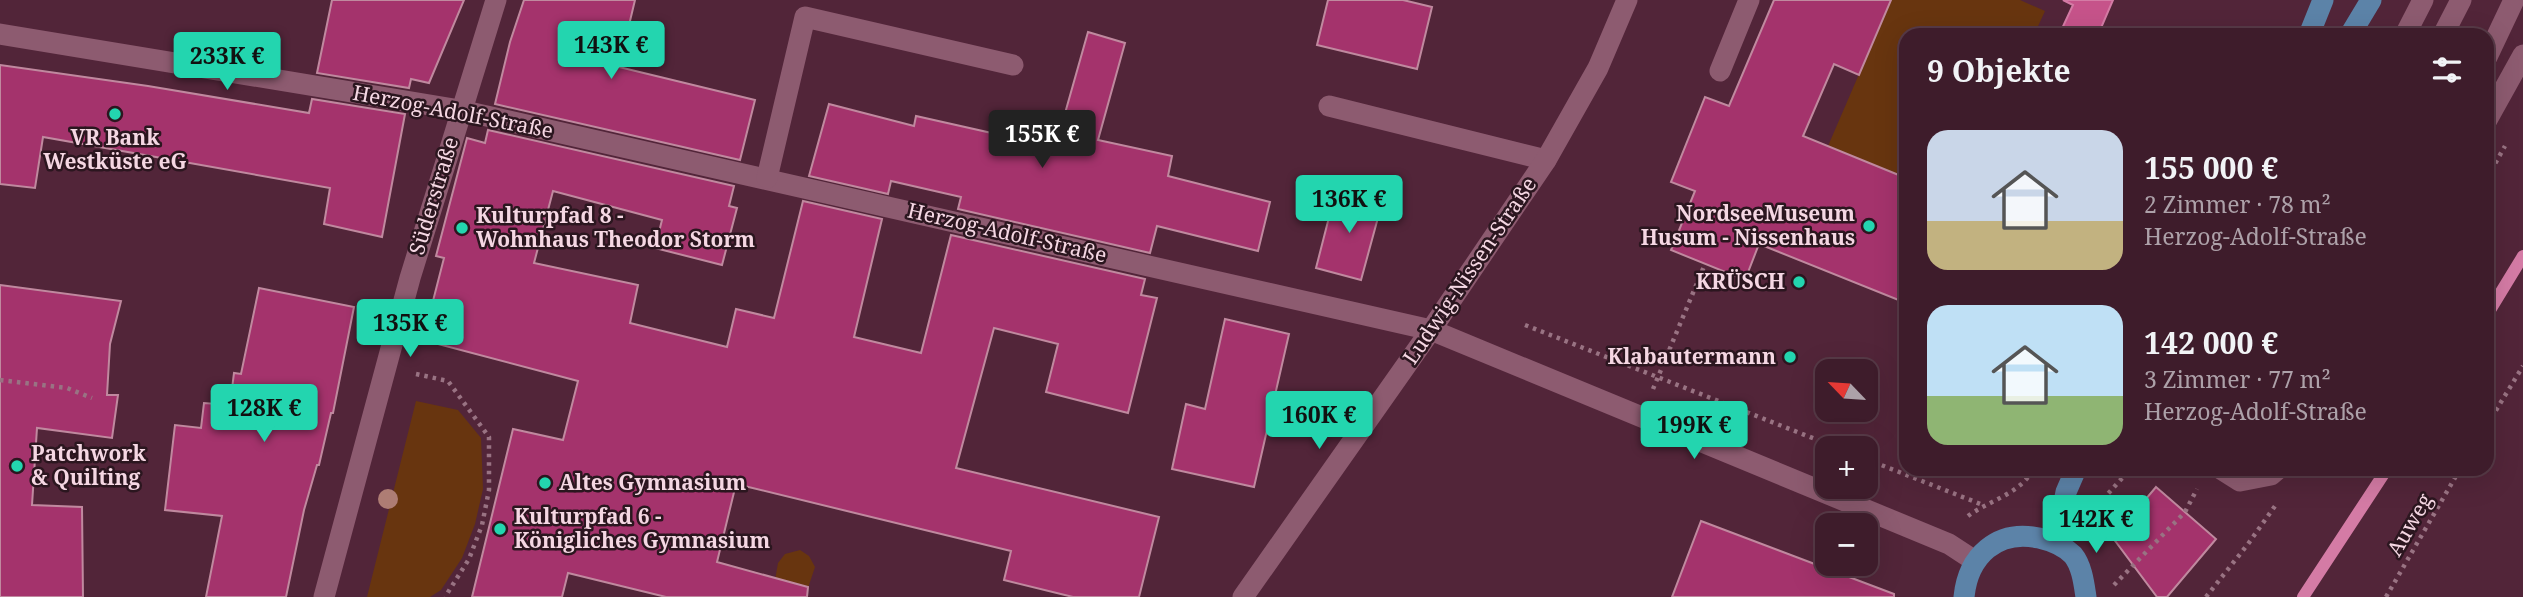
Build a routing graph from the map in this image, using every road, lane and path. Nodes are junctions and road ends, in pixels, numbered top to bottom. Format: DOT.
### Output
graph roads {
  1 [pos="496,0"];
  2 [pos="1627,0"];
  3 [pos="1749,0"];
  4 [pos="2323,0"];
  5 [pos="2371,0"];
  6 [pos="2423,0"];
  7 [pos="2461,0"];
  8 [pos="2514,0"];
  9 [pos="2312,28"];
  10 [pos="2354,28"];
  11 [pos="2409,28"];
  12 [pos="2447,28"];
  13 [pos="0,34"];
  14 [pos="2494,42"];
  15 [pos="2523,55"];
  16 [pos="1013,65"];
  17 [pos="1720,71"];
  18 [pos="1329,106"];
  19 [pos="2494,107"];
  20 [pos="460,110"];
  21 [pos="1546,160"];
  22 [pos="767,178"];
  23 [pos="1705,264"];
  24 [pos="1525,324"];
  25 [pos="1431,330"];
  26 [pos="386,366"];
  27 [pos="2523,366"];
  28 [pos="1658,377"];
  29 [pos="0,380"];
  30 [pos="92,398"];
  31 [pos="2494,414"];
  32 [pos="1641,417"];
  33 [pos="1815,439"];
  34 [pos="1878,464"];
  35 [pos="1899,472"];
  36 [pos="1909,476"];
  37 [pos="2030,476"];
  38 [pos="2073,476"];
  39 [pos="2123,476"];
  40 [pos="2232,476"];
  41 [pos="2266,476"];
  42 [pos="2456,476"];
  43 [pos="2278,501"];
  44 [pos="1983,505"];
  45 [pos="2185,512"];
  46 [pos="2095,513"];
  47 [pos="1968,516"];
  48 [pos="2056,542"];
  49 [pos="1975,561"];
  50 [pos="2111,589"];
  51 [pos="324,597"];
  52 [pos="445,597"];
  53 [pos="1243,597"];
  54 [pos="1964,597"];
  55 [pos="2086,597"];
  56 [pos="2206,597"];
  57 [pos="2386,597"];
  1 -- 20 [label="street, Süderstraße"];
  2 -- 21 [label="street, Ludwig-Nissen-Straße"];
  3 -- 17 [label="street"];
  4 -- 9 [label="main road"];
  5 -- 10 [label="main road"];
  6 -- 11 [label="street"];
  7 -- 12 [label="street"];
  8 -- 14 [label="street"];
  13 -- 20 [label="street, Herzog-Adolf-Straße"];
  15 -- 19 [label="street"];
  16 -- 22 [label="street"];
  18 -- 21 [label="street"];
  20 -- 22 [label="street, Herzog-Adolf-Straße"];
  20 -- 26 [label="street, Süderstraße"];
  21 -- 25 [label="street, Ludwig-Nissen-Straße"];
  22 -- 25 [label="street, Herzog-Adolf-Straße"];
  23 -- 28 [label="path"];
  24 -- 28 [label="path"];
  25 -- 32 [label="street, Herzog-Adolf-Straße"];
  25 -- 53 [label="street, Ludwig-Nissen-Straße"];
  26 -- 51 [label="street, Süderstraße"];
  26 -- 52 [label="path"];
  27 -- 31 [label="path"];
  28 -- 32 [label="path"];
  28 -- 33 [label="path"];
  29 -- 30 [label="path"];
  32 -- 49 [label="street, Herzog-Adolf-Straße"];
  34 -- 35 [label="path"];
  36 -- 44 [label="path"];
  37 -- 44 [label="path"];
  38 -- 48 [label="main road"];
  39 -- 46 [label="path"];
  40 -- 41 [label="street"];
  42 -- 57 [label="path, Auweg"];
  43 -- 56 [label="path"];
  44 -- 47 [label="path"];
  45 -- 50 [label="path"];
  48 -- 49 [label="main road"];
  48 -- 55 [label="main road"];
  49 -- 54 [label="main road"];
}
